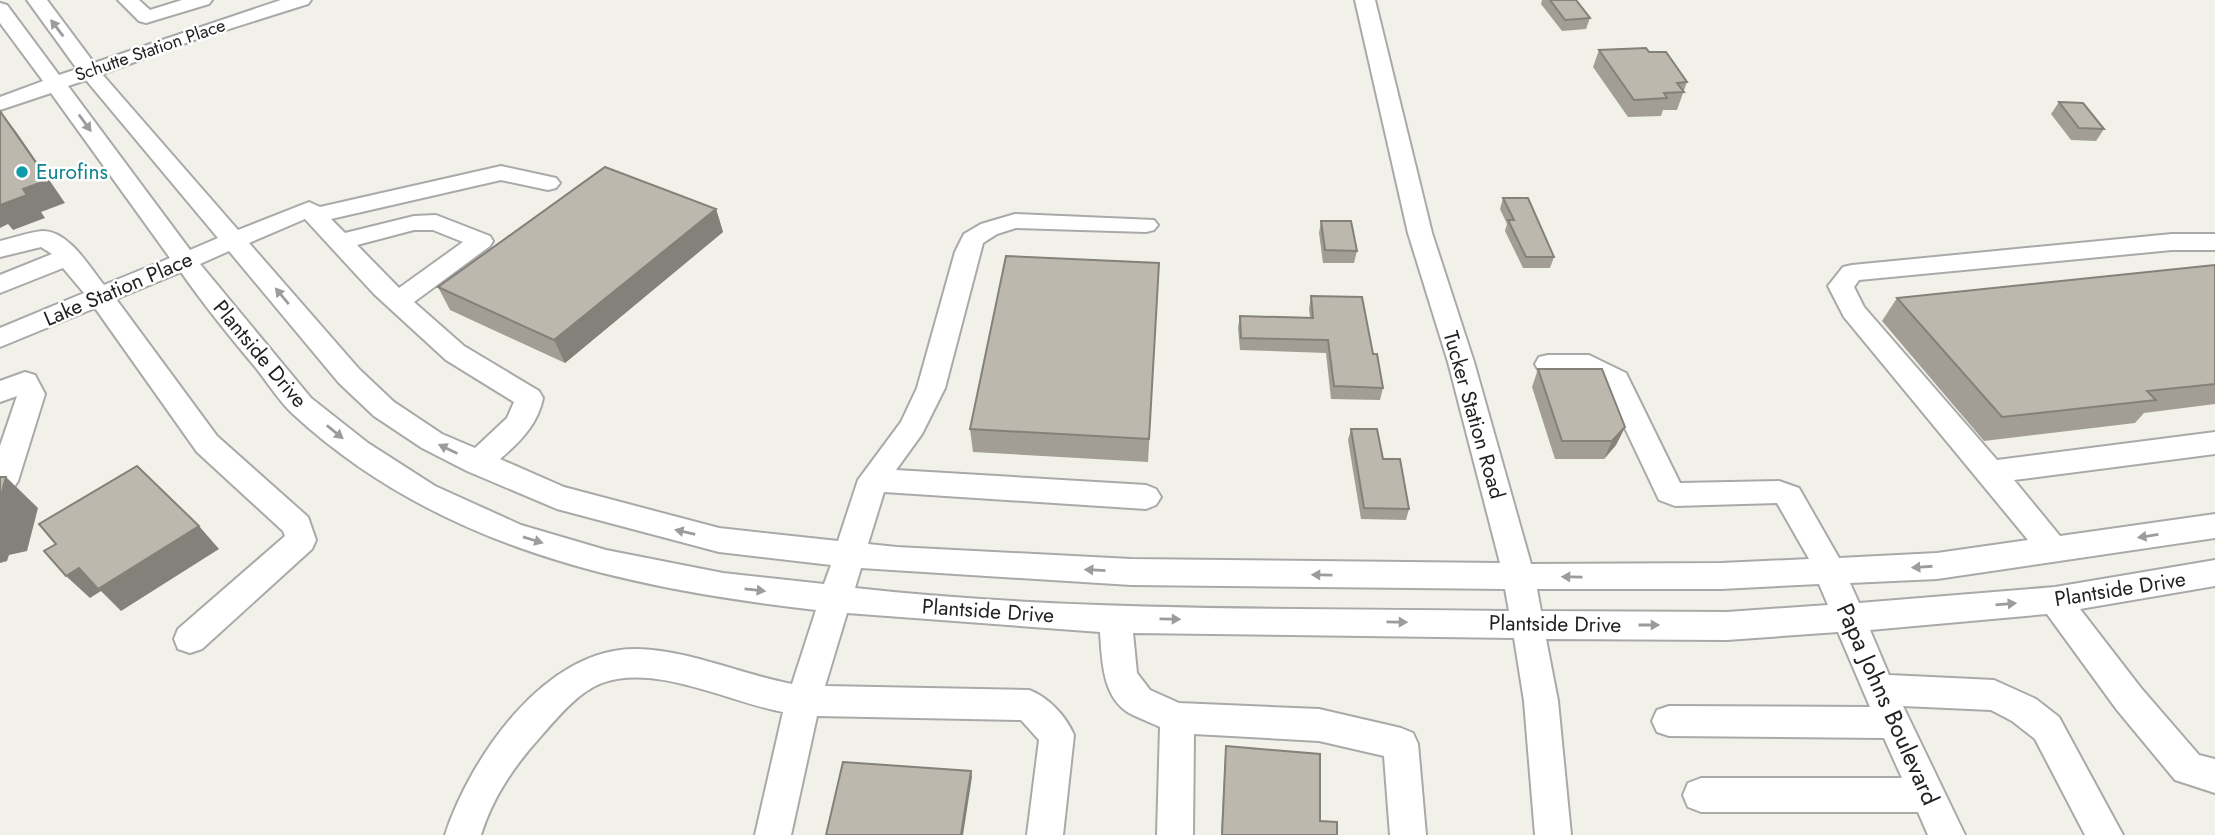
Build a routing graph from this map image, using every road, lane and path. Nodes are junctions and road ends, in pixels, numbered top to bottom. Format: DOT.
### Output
graph roads {
  1 [pos="37,0"];
  2 [pos="128,0"];
  3 [pos="202,0"];
  4 [pos="301,0"];
  5 [pos="1365,0"];
  6 [pos="0,9"];
  7 [pos="89,71"];
  8 [pos="56,83"];
  9 [pos="0,104"];
  10 [pos="548,183"];
  11 [pos="315,215"];
  12 [pos="1146,225"];
  13 [pos="235,240"];
  14 [pos="341,242"];
  15 [pos="2215,242"];
  16 [pos="0,250"];
  17 [pos="67,257"];
  18 [pos="185,261"];
  19 [pos="0,285"];
  20 [pos="100,296"];
  21 [pos="398,301"];
  22 [pos="0,338"];
  23 [pos="1548,364"];
  24 [pos="0,392"];
  25 [pos="9,435"];
  26 [pos="2215,443"];
  27 [pos="477,463"];
  28 [pos="1990,472"];
  29 [pos="873,480"];
  30 [pos="0,481"];
  31 [pos="1146,497"];
  32 [pos="2210,532"];
  33 [pos="2054,550"];
  34 [pos="849,554"];
  35 [pos="1831,573"];
  36 [pos="2215,573"];
  37 [pos="1519,577"];
  38 [pos="835,599"];
  39 [pos="2055,600"];
  40 [pos="1849,618"];
  41 [pos="1115,619"];
  42 [pos="1529,625"];
  43 [pos="190,639"];
  44 [pos="1878,689"];
  45 [pos="803,701"];
  46 [pos="1177,718"];
  47 [pos="1669,721"];
  48 [pos="1894,723"];
  49 [pos="2215,776"];
  50 [pos="1701,795"];
  51 [pos="1928,795"];
  52 [pos="463,835"];
  53 [pos="773,835"];
  54 [pos="1045,835"];
  55 [pos="1175,835"];
  56 [pos="1408,835"];
  57 [pos="1553,835"];
  58 [pos="1947,835"];
  59 [pos="2105,835"];
  7 -- 1 [label="street, one-way"];
  2 -- 3 [label="street"];
  4 -- 7 [label="street, Schutte Station Place"];
  5 -- 37 [label="street, Tucker Station Road"];
  6 -- 8 [label="street, Plantside Drive"];
  7 -- 8 [label="street, Schutte Station Place"];
  7 -- 13 [label="street"];
  8 -- 9 [label="street, Schutte Station Place"];
  8 -- 18 [label="street, Plantside Drive, one-way"];
  10 -- 11 [label="street"];
  11 -- 13 [label="street, Lake Station Place"];
  11 -- 14 [label="street"];
  12 -- 29 [label="street"];
  13 -- 18 [label="street, Lake Station Place"];
  27 -- 13 [label="street, one-way"];
  14 -- 21 [label="street"];
  14 -- 21 [label="street"];
  15 -- 28 [label="street"];
  16 -- 17 [label="street"];
  17 -- 19 [label="street"];
  17 -- 20 [label="street"];
  18 -- 20 [label="street, Lake Station Place"];
  18 -- 38 [label="street, Plantside Drive, one-way"];
  20 -- 22 [label="street, Lake Station Place"];
  20 -- 43 [label="street"];
  21 -- 27 [label="street"];
  23 -- 35 [label="street, Papa Johns Boulevard"];
  24 -- 25 [label="street"];
  25 -- 30 [label="street"];
  26 -- 28 [label="street"];
  34 -- 27 [label="street, one-way"];
  28 -- 33 [label="street"];
  29 -- 31 [label="street"];
  29 -- 34 [label="street"];
  32 -- 33 [label="street, one-way"];
  33 -- 35 [label="street, one-way"];
  37 -- 34 [label="street, one-way"];
  34 -- 38 [label="street"];
  35 -- 37 [label="street, one-way"];
  35 -- 40 [label="street, Papa Johns Boulevard"];
  36 -- 39 [label="street, Plantside Drive"];
  37 -- 42 [label="street, Tucker Station Road"];
  38 -- 41 [label="street, Plantside Drive"];
  38 -- 45 [label="street"];
  40 -- 39 [label="street, Plantside Drive, one-way"];
  39 -- 49 [label="street"];
  42 -- 40 [label="street, Plantside Drive, one-way"];
  40 -- 44 [label="street, Papa Johns Boulevard"];
  41 -- 42 [label="street, Plantside Drive, one-way"];
  41 -- 46 [label="street"];
  42 -- 57 [label="street, Tucker Station Road"];
  44 -- 48 [label="street, Papa Johns Boulevard"];
  44 -- 59 [label="street"];
  45 -- 52 [label="street"];
  45 -- 53 [label="street"];
  45 -- 54 [label="street"];
  46 -- 55 [label="street"];
  46 -- 56 [label="street"];
  47 -- 48 [label="street"];
  48 -- 51 [label="street, Papa Johns Boulevard"];
  50 -- 51 [label="street"];
  51 -- 58 [label="street, Papa Johns Boulevard"];
}
